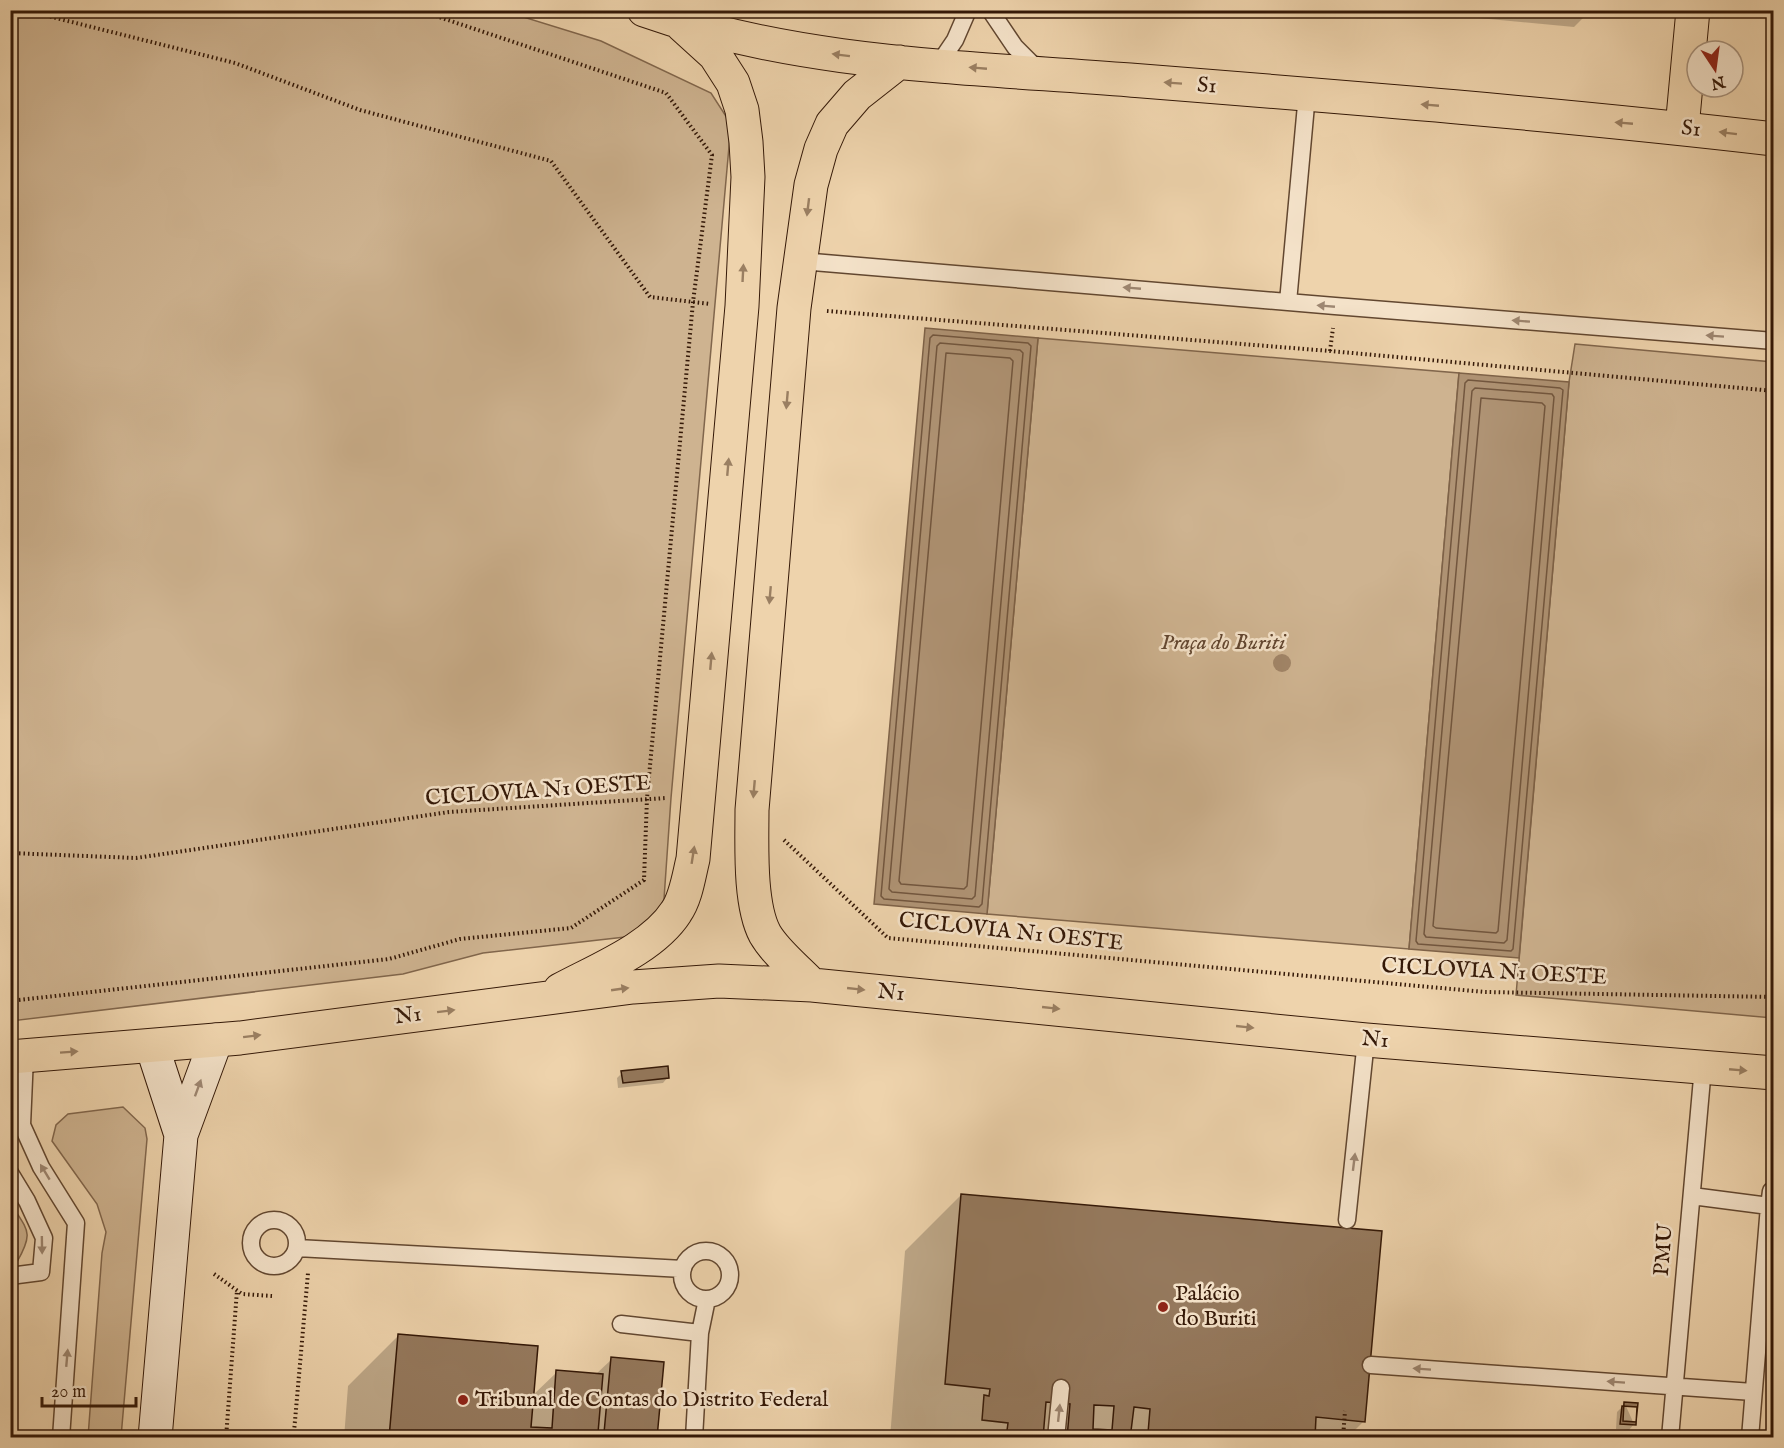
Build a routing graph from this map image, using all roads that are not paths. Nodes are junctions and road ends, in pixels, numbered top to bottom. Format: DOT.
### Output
graph roads {
  1 [pos="644,10"];
  2 [pos="968,10"];
  3 [pos="990,10"];
  4 [pos="1693,10"];
  5 [pos="681,24"];
  6 [pos="899,62"];
  7 [pos="938,65"];
  8 [pos="1041,73"];
  9 [pos="1307,94"];
  10 [pos="1682,128"];
  11 [pos="1773,139"];
  12 [pos="801,261"];
  13 [pos="1288,302"];
  14 [pos="1773,341"];
  15 [pos="812,985"];
  16 [pos="541,999"];
  17 [pos="216,1040"];
  18 [pos="1366,1040"];
  19 [pos="152,1046"];
  20 [pos="18,1057"];
  21 [pos="1703,1067"];
  22 [pos="1773,1073"];
  23 [pos="181,1135"];
  24 [pos="10,1173"];
  25 [pos="1692,1196"];
  26 [pos="1771,1198"];
  27 [pos="1347,1220"];
  28 [pos="304,1248"];
  29 [pos="682,1269"];
  30 [pos="10,1276"];
  31 [pos="707,1299"];
  32 [pos="621,1324"];
  33 [pos="700,1333"];
  34 [pos="1371,1365"];
  35 [pos="1675,1386"];
  36 [pos="1061,1389"];
  37 [pos="1753,1392"];
  38 [pos="141,1436"];
  39 [pos="61,1437"];
  40 [pos="694,1437"];
  41 [pos="1056,1437"];
  42 [pos="1670,1437"];
  43 [pos="1750,1437"];
  1 -- 5 [label="main road, S1"];
  2 -- 7 [label="lane"];
  3 -- 8 [label="lane"];
  4 -- 10 [label="main road"];
  6 -- 5 [label="main road, S1, one-way"];
  16 -- 5 [label="main road, one-way"];
  6 -- 7 [label="main road, S1"];
  6 -- 12 [label="main road, one-way"];
  8 -- 7 [label="main road, S1, one-way"];
  9 -- 8 [label="main road, S1, one-way"];
  10 -- 9 [label="main road, S1, one-way"];
  9 -- 13 [label="lane"];
  11 -- 10 [label="main road, S1, one-way"];
  13 -- 12 [label="lane, one-way"];
  12 -- 15 [label="main road, one-way"];
  14 -- 13 [label="lane, one-way"];
  16 -- 15 [label="main road, N1, one-way"];
  15 -- 18 [label="main road, N1, one-way"];
  17 -- 16 [label="main road, N1, one-way"];
  17 -- 19 [label="main road, N1"];
  23 -- 17 [label="main road, one-way"];
  18 -- 21 [label="main road, N1"];
  27 -- 18 [label="lane, one-way"];
  20 -- 19 [label="main road, N1, one-way"];
  19 -- 23 [label="main road"];
  39 -- 20 [label="lane, one-way"];
  21 -- 22 [label="main road, N1, one-way"];
  21 -- 25 [label="lane, PMU"];
  23 -- 38 [label="main road"];
  24 -- 30 [label="lane, one-way"];
  25 -- 26 [label="lane"];
  25 -- 35 [label="lane, PMU"];
  26 -- 37 [label="lane"];
  28 -- 29 [label="lane"];
  29 -- 31 [label="lane"];
  29 -- 31 [label="lane"];
  31 -- 33 [label="lane"];
  32 -- 33 [label="lane"];
  33 -- 40 [label="lane"];
  35 -- 34 [label="lane, one-way"];
  35 -- 37 [label="lane"];
  35 -- 42 [label="lane, PMU"];
  41 -- 36 [label="lane, one-way"];
  37 -- 43 [label="lane"];
}
